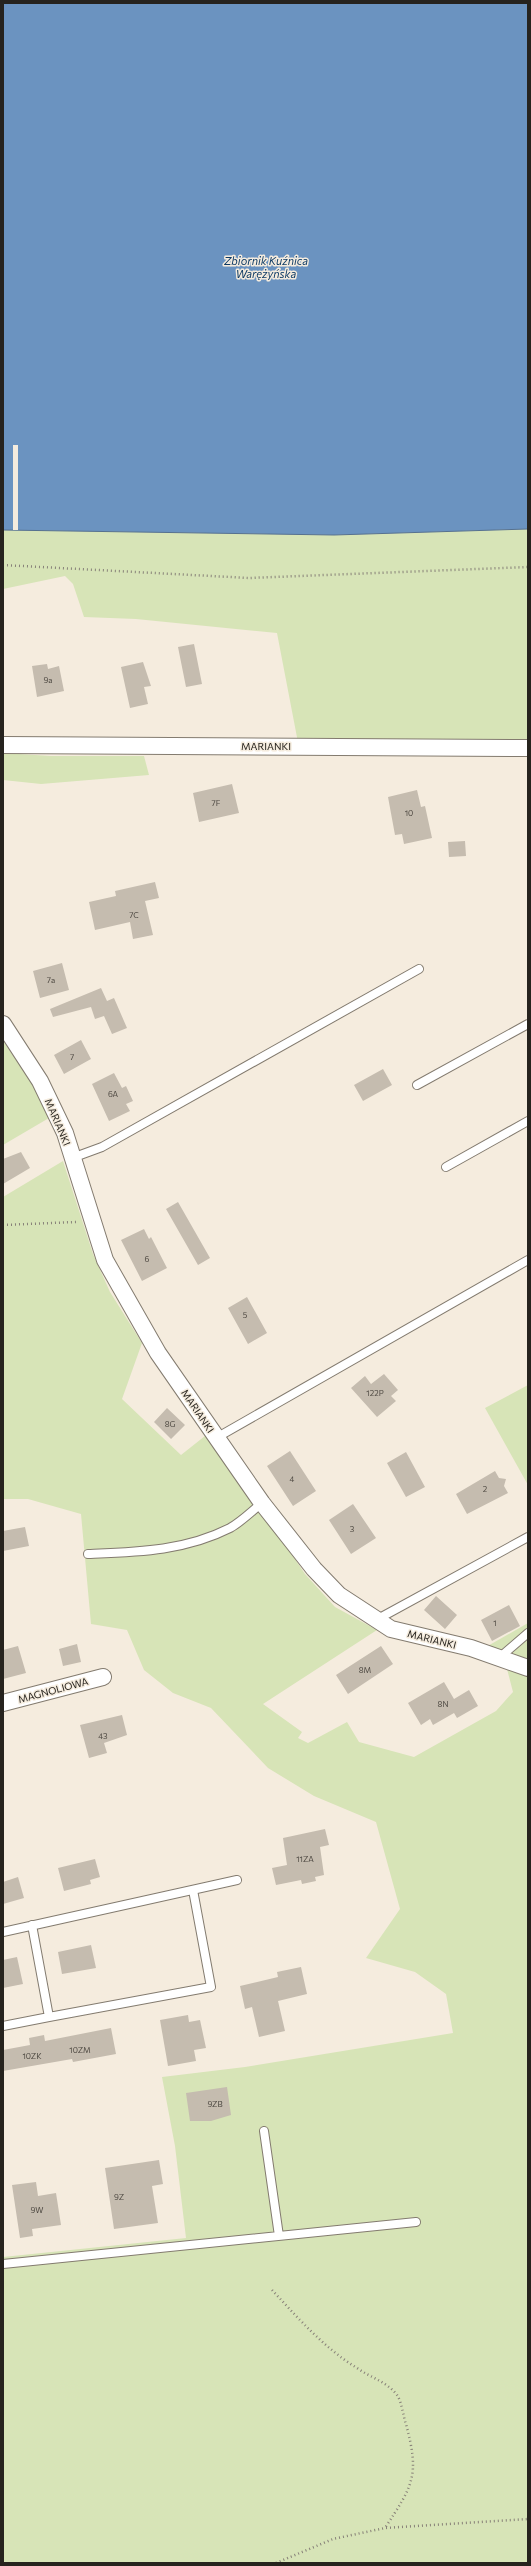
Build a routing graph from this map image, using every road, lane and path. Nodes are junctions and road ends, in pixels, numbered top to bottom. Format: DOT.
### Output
graph roads {
  1 [pos="3,565"];
  2 [pos="528,567"];
  3 [pos="3,745"];
  4 [pos="528,748"];
  5 [pos="419,969"];
  6 [pos="3,1024"];
  7 [pos="528,1024"];
  8 [pos="417,1085"];
  9 [pos="528,1121"];
  10 [pos="72,1158"];
  11 [pos="446,1167"];
  12 [pos="92,1221"];
  13 [pos="3,1225"];
  14 [pos="528,1260"];
  15 [pos="216,1438"];
  16 [pos="262,1503"];
  17 [pos="528,1537"];
  18 [pos="88,1554"];
  19 [pos="376,1620"];
  20 [pos="528,1633"];
  21 [pos="499,1658"];
  22 [pos="528,1668"];
  23 [pos="103,1677"];
  24 [pos="3,1704"];
  25 [pos="238,1880"];
  26 [pos="193,1890"];
  27 [pos="32,1925"];
  28 [pos="3,1932"];
  29 [pos="49,2017"];
  30 [pos="3,2026"];
  31 [pos="264,2131"];
  32 [pos="416,2222"];
  33 [pos="279,2236"];
  34 [pos="3,2264"];
  35 [pos="272,2290"];
  36 [pos="528,2519"];
  37 [pos="385,2528"];
  38 [pos="276,2563"];
  1 -- 2 [label="path"];
  3 -- 4 [label="street, MARIANKI"];
  5 -- 10 [label="lane"];
  6 -- 10 [label="street, MARIANKI"];
  7 -- 8 [label="lane"];
  9 -- 11 [label="lane"];
  10 -- 12 [label="street, MARIANKI"];
  12 -- 13 [label="path"];
  12 -- 15 [label="street, MARIANKI"];
  14 -- 15 [label="lane"];
  15 -- 16 [label="street, MARIANKI"];
  16 -- 18 [label="lane"];
  16 -- 19 [label="street, MARIANKI"];
  17 -- 19 [label="lane"];
  19 -- 21 [label="street, MARIANKI"];
  20 -- 21 [label="lane"];
  21 -- 22 [label="street, MARIANKI"];
  23 -- 24 [label="street, MAGNOLIOWA"];
  25 -- 26 [label="lane"];
  26 -- 27 [label="lane"];
  26 -- 29 [label="lane"];
  27 -- 28 [label="lane"];
  27 -- 29 [label="lane"];
  29 -- 30 [label="lane"];
  31 -- 33 [label="lane"];
  32 -- 33 [label="lane"];
  33 -- 34 [label="lane"];
  35 -- 37 [label="path"];
  36 -- 37 [label="path"];
  37 -- 38 [label="path"];
}
